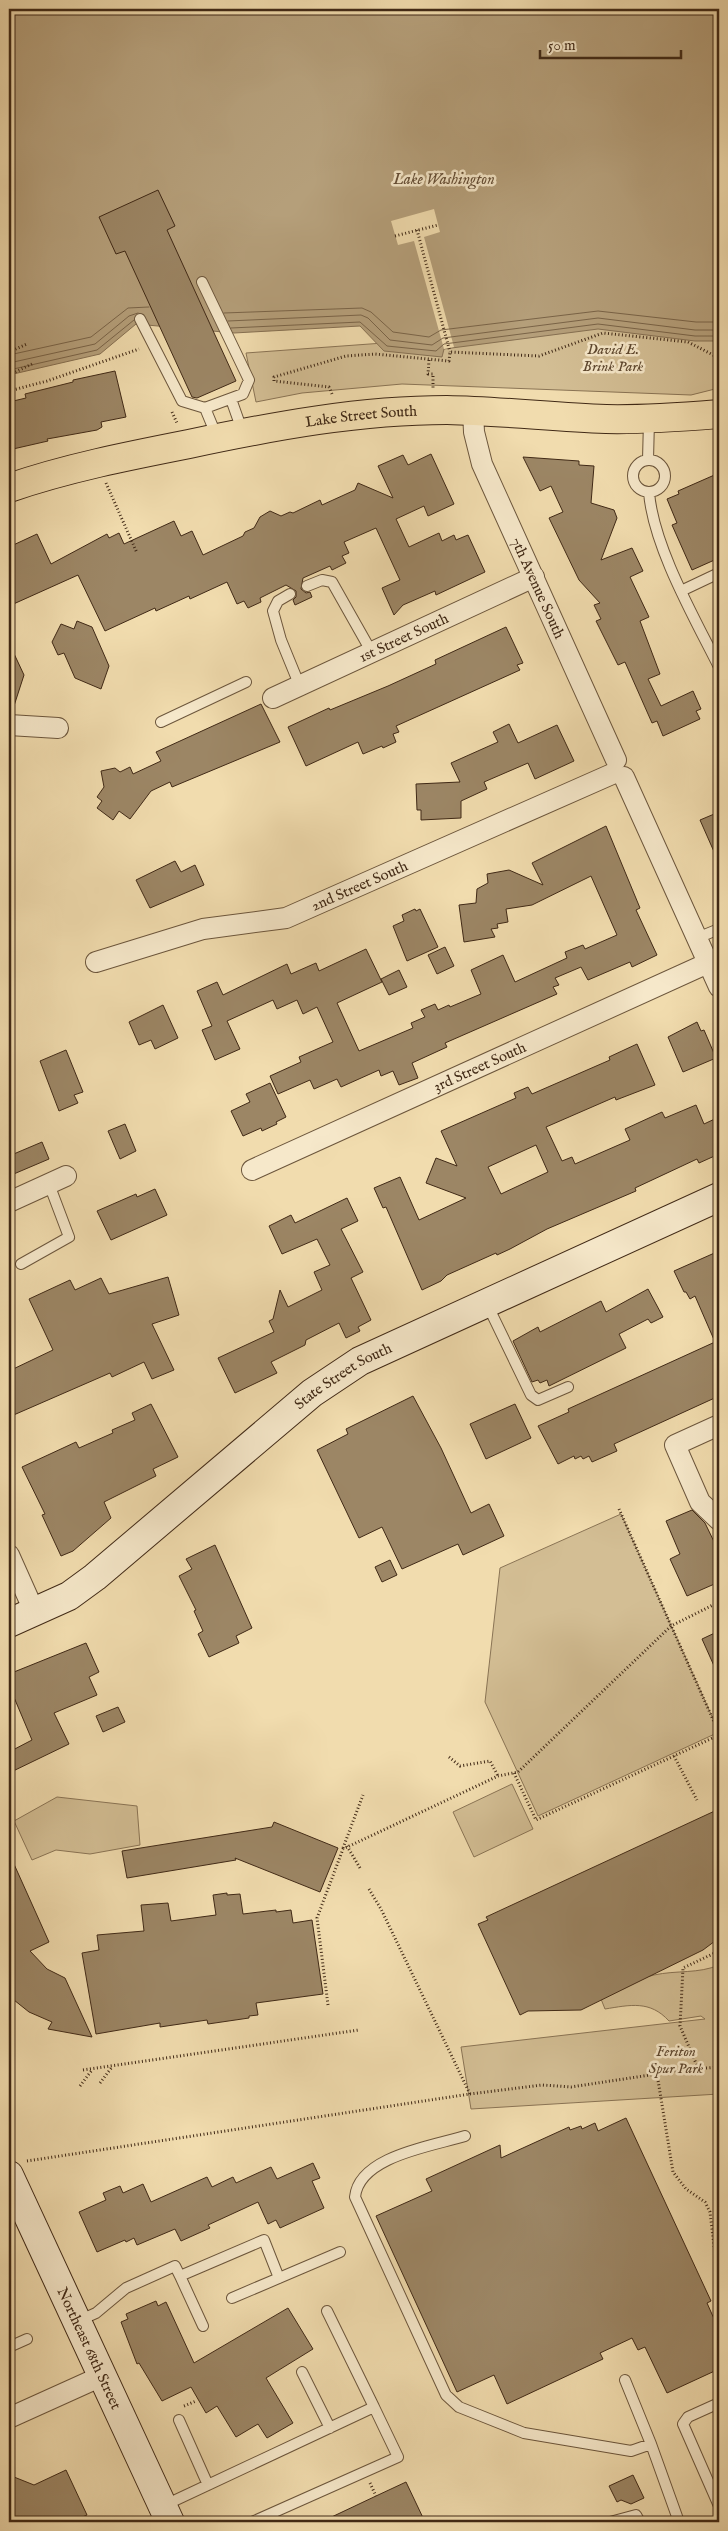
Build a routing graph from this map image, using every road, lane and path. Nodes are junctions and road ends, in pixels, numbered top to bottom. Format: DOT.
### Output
graph roads {
  1 [pos="438,225"];
  2 [pos="417,230"];
  3 [pos="396,236"];
  4 [pos="202,282"];
  5 [pos="15,318"];
  6 [pos="140,319"];
  7 [pos="9,320"];
  8 [pos="26,344"];
  9 [pos="142,348"];
  10 [pos="9,352"];
  11 [pos="450,352"];
  12 [pos="719,358"];
  13 [pos="429,360"];
  14 [pos="32,364"];
  15 [pos="9,374"];
  16 [pos="9,386"];
  17 [pos="432,389"];
  18 [pos="10,391"];
  19 [pos="332,394"];
  20 [pos="231,399"];
  21 [pos="169,406"];
  22 [pos="205,408"];
  23 [pos="474,411"];
  24 [pos="719,414"];
  25 [pos="649,419"];
  26 [pos="176,423"];
  27 [pos="230,436"];
  28 [pos="648,460"];
  29 [pos="106,482"];
  30 [pos="9,488"];
  31 [pos="649,492"];
  32 [pos="137,553"];
  33 [pos="719,573"];
  34 [pos="534,577"];
  35 [pos="307,586"];
  36 [pos="681,591"];
  37 [pos="290,594"];
  38 [pos="371,651"];
  39 [pos="719,667"];
  40 [pos="246,682"];
  41 [pos="299,684"];
  42 [pos="273,698"];
  43 [pos="161,722"];
  44 [pos="9,725"];
  45 [pos="58,728"];
  46 [pos="617,770"];
  47 [pos="719,929"];
  48 [pos="697,938"];
  49 [pos="96,962"];
  50 [pos="708,963"];
  51 [pos="719,988"];
  52 [pos="252,1170"];
  53 [pos="58,1180"];
  54 [pos="719,1197"];
  55 [pos="9,1202"];
  56 [pos="21,1264"];
  57 [pos="487,1303"];
  58 [pos="568,1387"];
  59 [pos="719,1425"];
  60 [pos="619,1509"];
  61 [pos="719,1520"];
  62 [pos="9,1554"];
  63 [pos="719,1602"];
  64 [pos="34,1612"];
  65 [pos="9,1623"];
  66 [pos="671,1626"];
  67 [pos="719,1734"];
  68 [pos="674,1756"];
  69 [pos="449,1757"];
  70 [pos="514,1773"];
  71 [pos="498,1776"];
  72 [pos="363,1795"];
  73 [pos="697,1800"];
  74 [pos="347,1846"];
  75 [pos="343,1848"];
  76 [pos="360,1868"];
  77 [pos="369,1889"];
  78 [pos="719,1951"];
  79 [pos="328,2005"];
  80 [pos="359,2030"];
  81 [pos="112,2066"];
  82 [pos="698,2068"];
  83 [pos="719,2068"];
  84 [pos="93,2069"];
  85 [pos="83,2070"];
  86 [pos="657,2074"];
  87 [pos="100,2084"];
  88 [pos="80,2086"];
  89 [pos="470,2094"];
  90 [pos="465,2136"];
  91 [pos="14,2169"];
  92 [pos="340,2252"];
  93 [pos="180,2276"];
  94 [pos="279,2278"];
  95 [pos="719,2288"];
  96 [pos="232,2298"];
  97 [pos="327,2311"];
  98 [pos="77,2322"];
  99 [pos="203,2326"];
  100 [pos="26,2339"];
  101 [pos="9,2347"];
  102 [pos="302,2372"];
  103 [pos="102,2376"];
  104 [pos="625,2380"];
  105 [pos="196,2401"];
  106 [pos="719,2403"];
  107 [pos="186,2405"];
  108 [pos="374,2407"];
  109 [pos="9,2418"];
  110 [pos="179,2420"];
  111 [pos="330,2428"];
  112 [pos="651,2444"];
  113 [pos="368,2481"];
  114 [pos="208,2485"];
  115 [pos="376,2496"];
  116 [pos="719,2506"];
  117 [pos="166,2514"];
  118 [pos="252,2522"];
  119 [pos="610,2522"];
  120 [pos="640,2522"];
  121 [pos="679,2522"];
  1 -- 2 [label="path"];
  2 -- 3 [label="path"];
  2 -- 11 [label="path"];
  4 -- 20 [label="lane"];
  5 -- 7 [label="path"];
  6 -- 22 [label="lane"];
  8 -- 10 [label="path"];
  9 -- 18 [label="path"];
  11 -- 12 [label="path"];
  11 -- 13 [label="path"];
  13 -- 17 [label="path"];
  13 -- 19 [label="path"];
  14 -- 15 [label="path"];
  16 -- 18 [label="path"];
  20 -- 22 [label="lane"];
  20 -- 27 [label="lane"];
  21 -- 26 [label="path"];
  22 -- 27 [label="lane"];
  23 -- 25 [label="main road, Lake Street South"];
  23 -- 27 [label="main road, Lake Street South"];
  23 -- 34 [label="street, 7th Avenue South"];
  24 -- 25 [label="main road, Lake Street South"];
  25 -- 28 [label="lane"];
  27 -- 30 [label="main road, Lake Street South"];
  28 -- 31 [label="lane"];
  28 -- 31 [label="lane"];
  29 -- 32 [label="path"];
  31 -- 36 [label="lane"];
  33 -- 36 [label="lane"];
  34 -- 38 [label="street, 1st Street South"];
  34 -- 46 [label="street, 7th Avenue South"];
  35 -- 38 [label="lane"];
  36 -- 39 [label="lane"];
  37 -- 41 [label="lane"];
  38 -- 41 [label="street, 1st Street South"];
  40 -- 43 [label="lane"];
  41 -- 42 [label="street, 1st Street South"];
  44 -- 45 [label="street"];
  46 -- 48 [label="street, 7th Avenue South"];
  46 -- 49 [label="street, 2nd Street South"];
  47 -- 48 [label="lane"];
  48 -- 50 [label="street, 7th Avenue South"];
  50 -- 51 [label="street, 7th Avenue South"];
  50 -- 52 [label="street, 3rd Street South"];
  53 -- 55 [label="street"];
  53 -- 56 [label="lane"];
  54 -- 57 [label="street, State Street South"];
  57 -- 58 [label="lane"];
  57 -- 64 [label="street, State Street South"];
  59 -- 61 [label="street"];
  60 -- 66 [label="path"];
  62 -- 64 [label="street"];
  63 -- 66 [label="path"];
  64 -- 65 [label="street, State Street South"];
  66 -- 67 [label="path"];
  66 -- 70 [label="path"];
  67 -- 68 [label="path"];
  68 -- 70 [label="path"];
  68 -- 73 [label="path"];
  69 -- 71 [label="path"];
  70 -- 71 [label="path"];
  71 -- 74 [label="path"];
  72 -- 75 [label="path"];
  74 -- 75 [label="path"];
  74 -- 76 [label="path"];
  75 -- 79 [label="path"];
  77 -- 89 [label="path"];
  78 -- 82 [label="path"];
  80 -- 81 [label="path"];
  81 -- 84 [label="path"];
  81 -- 87 [label="path"];
  82 -- 83 [label="path"];
  82 -- 86 [label="path"];
  84 -- 85 [label="path"];
  84 -- 88 [label="path"];
  86 -- 89 [label="path"];
  86 -- 95 [label="path"];
  89 -- 91 [label="path"];
  90 -- 112 [label="lane"];
  91 -- 98 [label="street, Northeast 68th Street"];
  92 -- 94 [label="lane"];
  93 -- 94 [label="lane"];
  93 -- 98 [label="lane"];
  93 -- 99 [label="lane"];
  94 -- 96 [label="lane"];
  97 -- 108 [label="lane"];
  98 -- 103 [label="street, Northeast 68th Street"];
  100 -- 101 [label="lane"];
  102 -- 111 [label="lane"];
  103 -- 109 [label="street"];
  103 -- 117 [label="street, Northeast 68th Street"];
  104 -- 112 [label="lane"];
  105 -- 107 [label="path"];
  106 -- 116 [label="lane"];
  108 -- 111 [label="lane"];
  108 -- 118 [label="lane"];
  110 -- 114 [label="lane"];
  111 -- 114 [label="lane"];
  112 -- 121 [label="lane"];
  113 -- 115 [label="path"];
  114 -- 117 [label="lane"];
  119 -- 120 [label="lane"];
}
